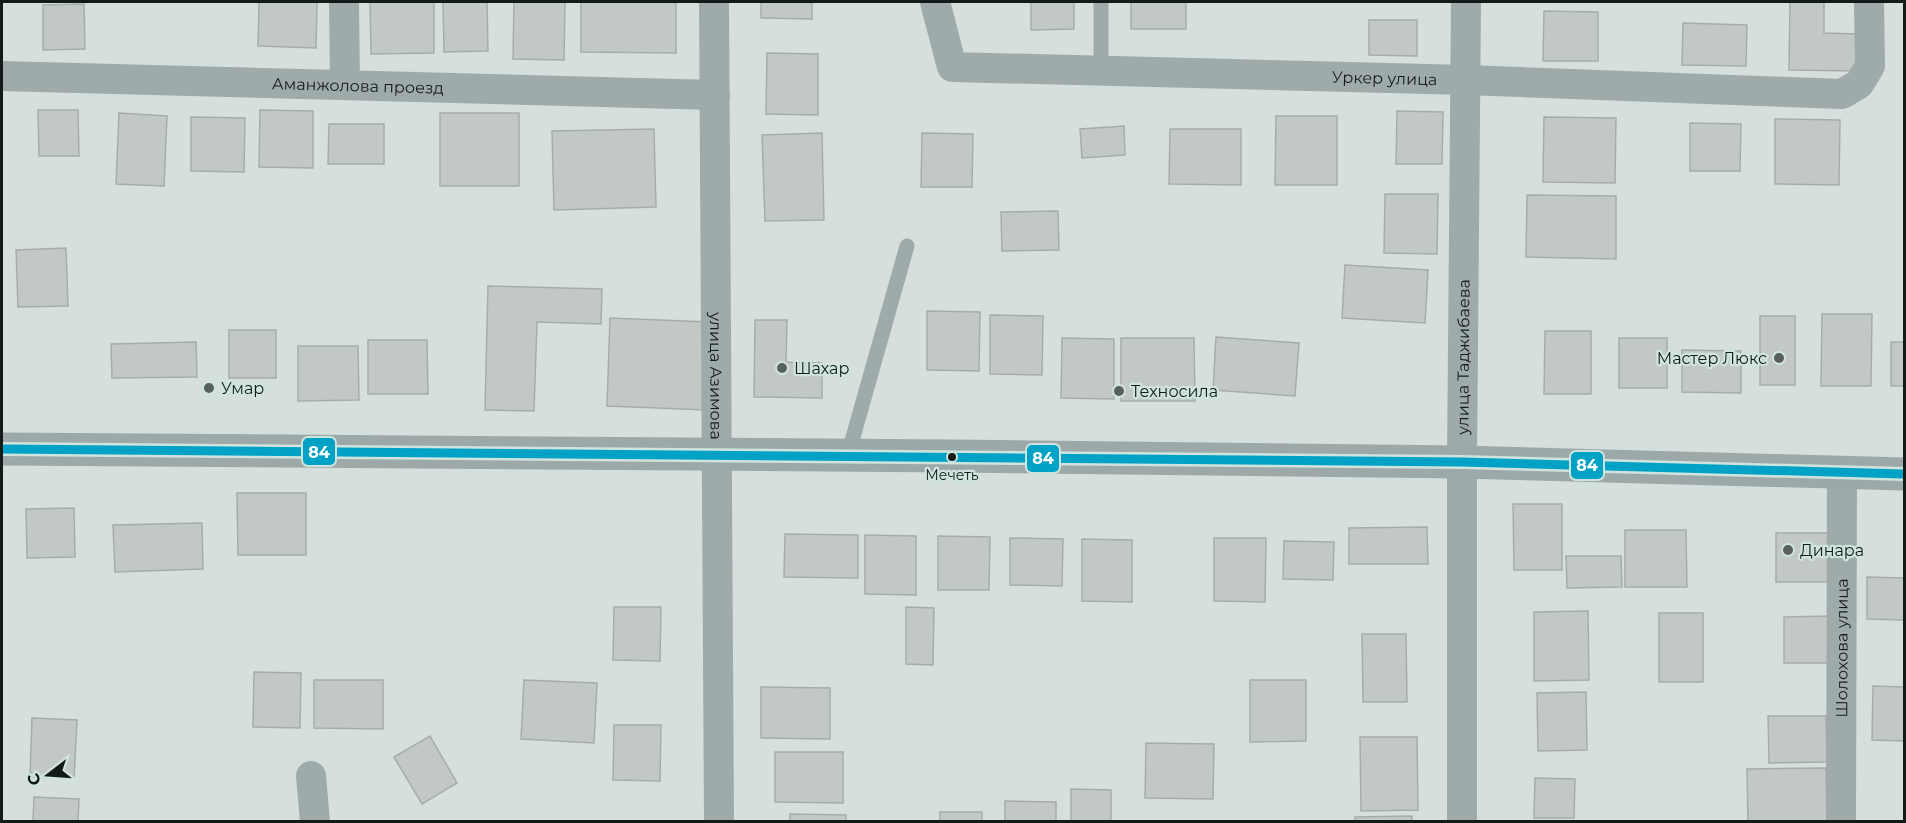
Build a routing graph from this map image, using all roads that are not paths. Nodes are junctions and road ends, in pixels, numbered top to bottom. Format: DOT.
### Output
graph roads {
  1 [pos="344,2"];
  2 [pos="714,2"];
  3 [pos="935,2"];
  4 [pos="1101,2"];
  5 [pos="1466,2"];
  6 [pos="1869,2"];
  7 [pos="1101,70"];
  8 [pos="2,76"];
  9 [pos="1466,80"];
  10 [pos="345,86"];
  11 [pos="715,95"];
  12 [pos="907,246"];
  13 [pos="2,449"];
  14 [pos="717,454"];
  15 [pos="848,455"];
  16 [pos="1462,462"];
  17 [pos="1842,473"];
  18 [pos="1905,474"];
  19 [pos="311,776"];
  20 [pos="315,822"];
  21 [pos="719,822"];
  22 [pos="1462,822"];
  23 [pos="1841,822"];
  1 -- 10 [label="street"];
  2 -- 11 [label="street, улица Азимова"];
  3 -- 7 [label="street, Уркер улица"];
  4 -- 7 [label="lane"];
  5 -- 9 [label="street, улица Таджибаева"];
  6 -- 9 [label="street, Уркер улица"];
  7 -- 9 [label="street, Уркер улица"];
  8 -- 10 [label="street, Аманжолова проезд"];
  9 -- 16 [label="street, улица Таджибаева"];
  10 -- 11 [label="street, Аманжолова проезд"];
  11 -- 14 [label="street, улица Азимова"];
  12 -- 15 [label="lane"];
  13 -- 14 [label="main road"];
  14 -- 15 [label="main road"];
  14 -- 21 [label="street, улица Азимова"];
  15 -- 16 [label="main road"];
  16 -- 17 [label="main road"];
  16 -- 22 [label="street, улица Таджибаева"];
  17 -- 18 [label="main road"];
  17 -- 23 [label="street, Шолохова улица"];
  19 -- 20 [label="street"];
}
